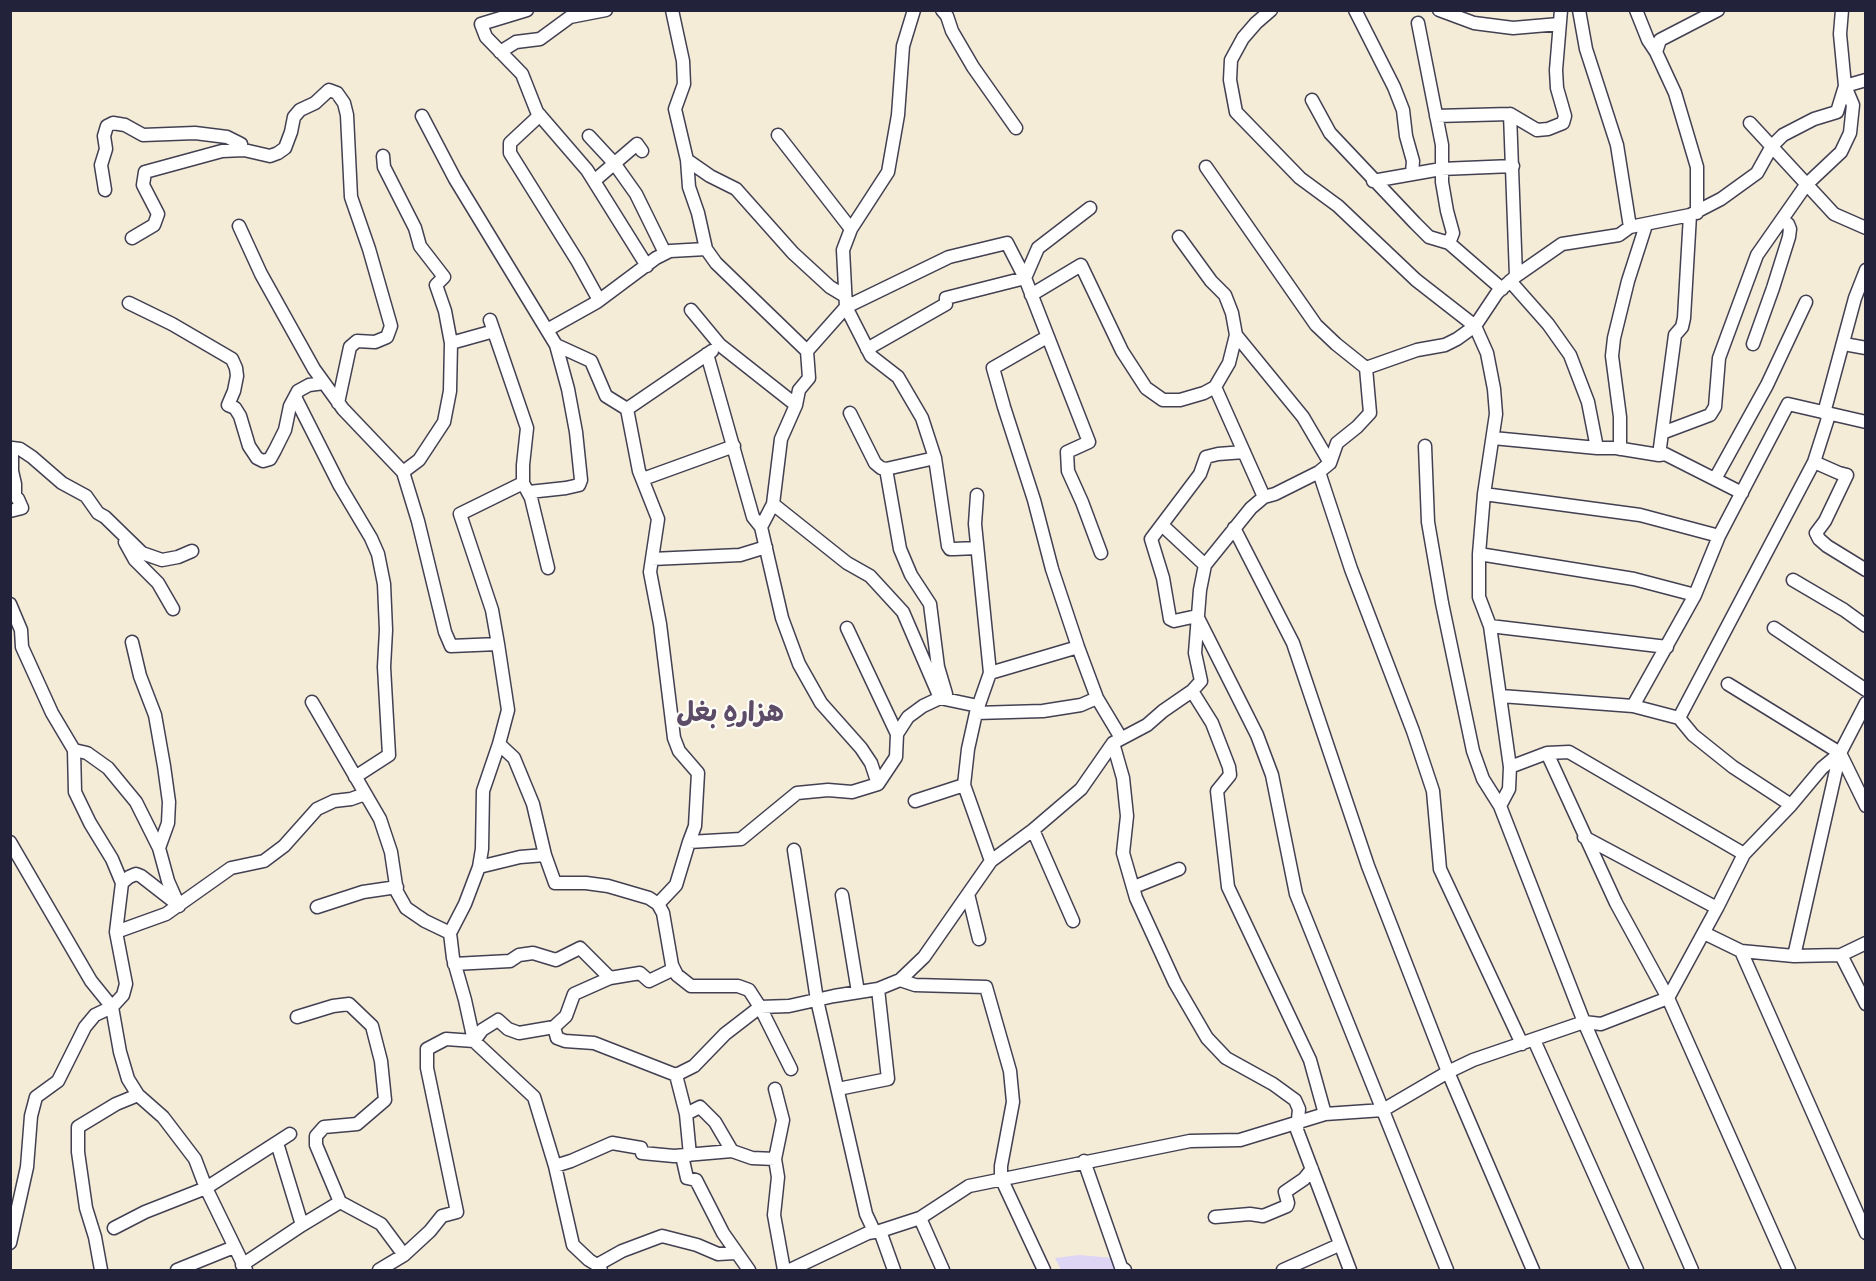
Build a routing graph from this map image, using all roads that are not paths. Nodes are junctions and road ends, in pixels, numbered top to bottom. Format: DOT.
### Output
graph roads {
  1 [pos="526,10"];
  2 [pos="606,10"];
  3 [pos="672,10"];
  4 [pos="915,10"];
  5 [pos="942,10"];
  6 [pos="1271,10"];
  7 [pos="1354,10"];
  8 [pos="1439,10"];
  9 [pos="1561,10"];
  10 [pos="1579,10"];
  11 [pos="1636,10"];
  12 [pos="1718,10"];
  13 [pos="1842,10"];
  14 [pos="1418,22"];
  15 [pos="1559,24"];
  16 [pos="500,51"];
  17 [pos="1656,52"];
  18 [pos="1866,80"];
  19 [pos="1845,86"];
  20 [pos="1312,100"];
  21 [pos="1510,114"];
  22 [pos="422,116"];
  23 [pos="540,116"];
  24 [pos="1436,116"];
  25 [pos="1750,123"];
  26 [pos="1016,128"];
  27 [pos="778,135"];
  28 [pos="589,136"];
  29 [pos="1772,146"];
  30 [pos="242,150"];
  31 [pos="642,151"];
  32 [pos="383,156"];
  33 [pos="687,160"];
  34 [pos="614,163"];
  35 [pos="1206,166"];
  36 [pos="1513,166"];
  37 [pos="1441,169"];
  38 [pos="1412,172"];
  39 [pos="594,180"];
  40 [pos="1373,181"];
  41 [pos="1806,185"];
  42 [pos="105,190"];
  43 [pos="1090,208"];
  44 [pos="1693,214"];
  45 [pos="1782,220"];
  46 [pos="1646,225"];
  47 [pos="239,226"];
  48 [pos="1630,227"];
  49 [pos="1866,228"];
  50 [pos="850,230"];
  51 [pos="1179,237"];
  52 [pos="132,238"];
  53 [pos="1449,243"];
  54 [pos="706,249"];
  55 [pos="665,253"];
  56 [pos="647,266"];
  57 [pos="1866,270"];
  58 [pos="1025,278"];
  59 [pos="1509,282"];
  60 [pos="1031,295"];
  61 [pos="1860,299"];
  62 [pos="599,300"];
  63 [pos="845,301"];
  64 [pos="1806,302"];
  65 [pos="129,303"];
  66 [pos="691,310"];
  67 [pos="1475,326"];
  68 [pos="547,330"];
  69 [pos="1236,335"];
  70 [pos="1047,336"];
  71 [pos="451,343"];
  72 [pos="1753,344"];
  73 [pos="1844,344"];
  74 [pos="556,345"];
  75 [pos="720,345"];
  76 [pos="1866,348"];
  77 [pos="867,349"];
  78 [pos="807,351"];
  79 [pos="707,354"];
  80 [pos="1366,368"];
  81 [pos="324,383"];
  82 [pos="1215,387"];
  83 [pos="295,398"];
  84 [pos="338,403"];
  85 [pos="796,405"];
  86 [pos="627,409"];
  87 [pos="850,412"];
  88 [pos="1826,414"];
  89 [pos="1866,422"];
  90 [pos="1662,433"];
  91 [pos="1493,438"];
  92 [pos="734,446"];
  93 [pos="1425,446"];
  94 [pos="1597,448"];
  95 [pos="1620,449"];
  96 [pos="1244,452"];
  97 [pos="1659,455"];
  98 [pos="935,458"];
  99 [pos="1814,462"];
  100 [pos="1330,463"];
  101 [pos="886,469"];
  102 [pos="403,472"];
  103 [pos="1319,472"];
  104 [pos="643,479"];
  105 [pos="1715,479"];
  106 [pos="526,487"];
  107 [pos="1742,493"];
  108 [pos="13,494"];
  109 [pos="1484,494"];
  110 [pos="977,495"];
  111 [pos="1264,497"];
  112 [pos="773,504"];
  113 [pos="10,510"];
  114 [pos="1162,525"];
  115 [pos="761,526"];
  116 [pos="1234,528"];
  117 [pos="123,535"];
  118 [pos="1719,536"];
  119 [pos="766,547"];
  120 [pos="977,548"];
  121 [pos="192,551"];
  122 [pos="1101,553"];
  123 [pos="1479,554"];
  124 [pos="652,559"];
  125 [pos="1205,565"];
  126 [pos="548,568"];
  127 [pos="1866,570"];
  128 [pos="1793,580"];
  129 [pos="1695,595"];
  130 [pos="10,604"];
  131 [pos="173,609"];
  132 [pos="1197,616"];
  133 [pos="1490,626"];
  134 [pos="1866,626"];
  135 [pos="847,628"];
  136 [pos="1774,628"];
  137 [pos="132,642"];
  138 [pos="498,644"];
  139 [pos="1078,647"];
  140 [pos="1667,647"];
  141 [pos="990,673"];
  142 [pos="1728,684"];
  143 [pos="1866,690"];
  144 [pos="1192,691"];
  145 [pos="1501,696"];
  146 [pos="944,698"];
  147 [pos="1097,698"];
  148 [pos="312,702"];
  149 [pos="1866,703"];
  150 [pos="1633,706"];
  151 [pos="977,710"];
  152 [pos="1679,718"];
  153 [pos="897,734"];
  154 [pos="1117,741"];
  155 [pos="499,744"];
  156 [pos="74,750"];
  157 [pos="1547,753"];
  158 [pos="1840,753"];
  159 [pos="1510,767"];
  160 [pos="356,777"];
  161 [pos="879,784"];
  162 [pos="964,785"];
  163 [pos="365,794"];
  164 [pos="915,801"];
  165 [pos="1791,805"];
  166 [pos="1500,806"];
  167 [pos="1866,806"];
  168 [pos="1033,830"];
  169 [pos="1584,837"];
  170 [pos="10,842"];
  171 [pos="690,842"];
  172 [pos="159,848"];
  173 [pos="794,850"];
  174 [pos="1744,854"];
  175 [pos="545,855"];
  176 [pos="991,861"];
  177 [pos="479,867"];
  178 [pos="1179,869"];
  179 [pos="122,884"];
  180 [pos="397,887"];
  181 [pos="1134,887"];
  182 [pos="968,894"];
  183 [pos="842,895"];
  184 [pos="658,904"];
  185 [pos="179,906"];
  186 [pos="317,907"];
  187 [pos="1718,908"];
  188 [pos="1073,921"];
  189 [pos="116,932"];
  190 [pos="450,933"];
  191 [pos="1704,933"];
  192 [pos="979,939"];
  193 [pos="1866,943"];
  194 [pos="1741,951"];
  195 [pos="1841,955"];
  196 [pos="1794,956"];
  197 [pos="454,964"];
  198 [pos="674,969"];
  199 [pos="610,978"];
  200 [pos="900,980"];
  201 [pos="878,989"];
  202 [pos="858,992"];
  203 [pos="1668,998"];
  204 [pos="817,1000"];
  205 [pos="1866,1004"];
  206 [pos="112,1007"];
  207 [pos="760,1007"];
  208 [pos="297,1017"];
  209 [pos="1584,1022"];
  210 [pos="554,1027"];
  211 [pos="474,1041"];
  212 [pos="1528,1042"];
  213 [pos="791,1069"];
  214 [pos="1448,1072"];
  215 [pos="676,1075"];
  216 [pos="775,1089"];
  217 [pos="838,1089"];
  218 [pos="138,1095"];
  219 [pos="1383,1110"];
  220 [pos="686,1114"];
  221 [pos="1325,1114"];
  222 [pos="1298,1121"];
  223 [pos="290,1134"];
  224 [pos="277,1143"];
  225 [pos="732,1151"];
  226 [pos="686,1155"];
  227 [pos="775,1159"];
  228 [pos="1084,1161"];
  229 [pos="555,1166"];
  230 [pos="1312,1169"];
  231 [pos="1001,1178"];
  232 [pos="206,1188"];
  233 [pos="340,1202"];
  234 [pos="1215,1217"];
  235 [pos="920,1218"];
  236 [pos="302,1225"];
  237 [pos="114,1228"];
  238 [pos="877,1231"];
  239 [pos="1866,1233"];
  240 [pos="11,1239"];
  241 [pos="1339,1245"];
  242 [pos="234,1247"];
  243 [pos="735,1253"];
  244 [pos="404,1255"];
  245 [pos="244,1268"];
  246 [pos="599,1268"];
  247 [pos="101,1270"];
  248 [pos="177,1270"];
  249 [pos="379,1270"];
  250 [pos="748,1270"];
  251 [pos="784,1270"];
  252 [pos="790,1270"];
  253 [pos="894,1270"];
  254 [pos="943,1270"];
  255 [pos="1044,1270"];
  256 [pos="1125,1270"];
  257 [pos="1283,1270"];
  258 [pos="1350,1270"];
  259 [pos="1447,1270"];
  260 [pos="1533,1270"];
  261 [pos="1637,1270"];
  262 [pos="1692,1270"];
  263 [pos="1789,1270"];
  1 -- 16 [label="street"];
  2 -- 16 [label="street"];
  3 -- 33 [label="street"];
  4 -- 50 [label="street"];
  5 -- 26 [label="street"];
  6 -- 67 [label="street"];
  7 -- 38 [label="street"];
  8 -- 15 [label="street"];
  9 -- 15 [label="street"];
  10 -- 48 [label="street"];
  11 -- 17 [label="street"];
  12 -- 17 [label="street"];
  13 -- 19 [label="street"];
  14 -- 24 [label="street"];
  15 -- 21 [label="street"];
  16 -- 23 [label="street"];
  17 -- 44 [label="street"];
  18 -- 19 [label="street"];
  19 -- 29 [label="street"];
  19 -- 41 [label="street"];
  20 -- 40 [label="street"];
  21 -- 24 [label="street"];
  21 -- 36 [label="street"];
  22 -- 68 [label="street"];
  23 -- 39 [label="street"];
  23 -- 62 [label="street"];
  24 -- 37 [label="street"];
  25 -- 29 [label="street"];
  27 -- 50 [label="street"];
  28 -- 34 [label="street"];
  29 -- 41 [label="street"];
  29 -- 44 [label="street"];
  30 -- 42 [label="street"];
  30 -- 52 [label="street"];
  30 -- 84 [label="street"];
  31 -- 34 [label="street"];
  32 -- 71 [label="street"];
  33 -- 54 [label="street"];
  33 -- 63 [label="street"];
  34 -- 39 [label="street"];
  34 -- 55 [label="street"];
  35 -- 80 [label="street"];
  36 -- 37 [label="street"];
  36 -- 59 [label="street"];
  37 -- 38 [label="street"];
  37 -- 53 [label="street"];
  38 -- 40 [label="street"];
  39 -- 56 [label="street"];
  40 -- 53 [label="street"];
  41 -- 45 [label="street"];
  41 -- 49 [label="street"];
  43 -- 58 [label="street"];
  44 -- 46 [label="street"];
  44 -- 90 [label="street"];
  45 -- 72 [label="street"];
  45 -- 90 [label="street"];
  46 -- 48 [label="street"];
  46 -- 95 [label="street"];
  47 -- 81 [label="street"];
  48 -- 59 [label="street"];
  50 -- 63 [label="street"];
  51 -- 69 [label="street"];
  53 -- 59 [label="street"];
  54 -- 55 [label="street"];
  54 -- 78 [label="street"];
  55 -- 56 [label="street"];
  56 -- 62 [label="street"];
  57 -- 61 [label="street"];
  58 -- 60 [label="street"];
  58 -- 63 [label="street"];
  58 -- 77 [label="street"];
  59 -- 67 [label="street"];
  59 -- 94 [label="street"];
  60 -- 70 [label="street"];
  60 -- 82 [label="street"];
  61 -- 73 [label="street"];
  62 -- 68 [label="street"];
  63 -- 77 [label="street"];
  63 -- 78 [label="street"];
  64 -- 105 [label="street"];
  65 -- 83 [label="street"];
  66 -- 75 [label="street"];
  67 -- 80 [label="street"];
  67 -- 91 [label="street"];
  68 -- 74 [label="street"];
  69 -- 82 [label="street"];
  69 -- 100 [label="street"];
  70 -- 122 [label="street"];
  70 -- 139 [label="street"];
  71 -- 102 [label="street"];
  71 -- 106 [label="street"];
  73 -- 76 [label="street"];
  73 -- 88 [label="street"];
  74 -- 86 [label="street"];
  74 -- 106 [label="street"];
  75 -- 79 [label="street"];
  75 -- 85 [label="street"];
  77 -- 98 [label="street"];
  78 -- 85 [label="street"];
  79 -- 86 [label="street"];
  79 -- 92 [label="street"];
  80 -- 100 [label="street"];
  81 -- 83 [label="street"];
  81 -- 84 [label="street"];
  82 -- 96 [label="street"];
  83 -- 160 [label="street"];
  84 -- 102 [label="street"];
  85 -- 112 [label="street"];
  86 -- 104 [label="street"];
  87 -- 101 [label="street"];
  88 -- 89 [label="street"];
  88 -- 99 [label="street"];
  88 -- 107 [label="street"];
  90 -- 97 [label="street"];
  91 -- 94 [label="street"];
  91 -- 109 [label="street"];
  92 -- 104 [label="street"];
  92 -- 115 [label="street"];
  93 -- 166 [label="street"];
  94 -- 95 [label="street"];
  95 -- 97 [label="street"];
  96 -- 111 [label="street"];
  96 -- 114 [label="street"];
  97 -- 105 [label="street"];
  98 -- 101 [label="street"];
  98 -- 120 [label="street"];
  99 -- 127 [label="street"];
  99 -- 152 [label="street"];
  100 -- 103 [label="street"];
  101 -- 146 [label="street"];
  102 -- 138 [label="street"];
  103 -- 111 [label="street"];
  103 -- 212 [label="street"];
  104 -- 124 [label="street"];
  105 -- 107 [label="street"];
  106 -- 126 [label="street"];
  106 -- 138 [label="street"];
  107 -- 118 [label="street"];
  108 -- 113 [label="street"];
  108 -- 117 [label="street"];
  109 -- 118 [label="street"];
  109 -- 123 [label="street"];
  110 -- 120 [label="street"];
  111 -- 116 [label="street"];
  112 -- 115 [label="street"];
  112 -- 146 [label="street"];
  114 -- 125 [label="street"];
  114 -- 132 [label="street"];
  115 -- 119 [label="street"];
  116 -- 125 [label="street"];
  116 -- 214 [label="street"];
  117 -- 121 [label="street"];
  117 -- 131 [label="street"];
  118 -- 129 [label="street"];
  119 -- 124 [label="street"];
  119 -- 161 [label="street"];
  120 -- 141 [label="street"];
  123 -- 129 [label="street"];
  123 -- 133 [label="street"];
  124 -- 171 [label="street"];
  125 -- 132 [label="street"];
  128 -- 134 [label="street"];
  129 -- 140 [label="street"];
  130 -- 156 [label="street"];
  132 -- 144 [label="street"];
  132 -- 219 [label="street"];
  133 -- 140 [label="street"];
  133 -- 145 [label="street"];
  135 -- 153 [label="street"];
  136 -- 143 [label="street"];
  137 -- 172 [label="street"];
  138 -- 155 [label="street"];
  139 -- 141 [label="street"];
  139 -- 147 [label="street"];
  140 -- 150 [label="street"];
  141 -- 151 [label="street"];
  142 -- 158 [label="street"];
  144 -- 154 [label="street"];
  144 -- 221 [label="street"];
  145 -- 150 [label="street"];
  145 -- 159 [label="street"];
  146 -- 151 [label="street"];
  146 -- 153 [label="street"];
  147 -- 151 [label="street"];
  147 -- 154 [label="street"];
  148 -- 160 [label="street"];
  149 -- 158 [label="street"];
  150 -- 152 [label="street"];
  151 -- 162 [label="street"];
  152 -- 165 [label="street"];
  153 -- 161 [label="street"];
  154 -- 168 [label="street"];
  154 -- 181 [label="street"];
  155 -- 175 [label="street"];
  155 -- 177 [label="street"];
  156 -- 172 [label="street"];
  156 -- 179 [label="street"];
  157 -- 159 [label="street"];
  157 -- 169 [label="street"];
  157 -- 174 [label="street"];
  158 -- 165 [label="street"];
  158 -- 167 [label="street"];
  158 -- 196 [label="street"];
  159 -- 166 [label="street"];
  160 -- 163 [label="street"];
  161 -- 171 [label="street"];
  162 -- 164 [label="street"];
  162 -- 176 [label="street"];
  163 -- 180 [label="street"];
  163 -- 185 [label="street"];
  165 -- 174 [label="street"];
  166 -- 209 [label="street"];
  168 -- 176 [label="street"];
  168 -- 188 [label="street"];
  169 -- 187 [label="street"];
  169 -- 203 [label="street"];
  170 -- 206 [label="street"];
  171 -- 184 [label="street"];
  172 -- 185 [label="street"];
  173 -- 204 [label="street"];
  174 -- 187 [label="street"];
  175 -- 177 [label="street"];
  175 -- 184 [label="street"];
  176 -- 182 [label="street"];
  177 -- 190 [label="street"];
  178 -- 181 [label="street"];
  179 -- 185 [label="street"];
  179 -- 189 [label="street"];
  180 -- 186 [label="street"];
  180 -- 190 [label="street"];
  181 -- 222 [label="street"];
  182 -- 192 [label="street"];
  182 -- 200 [label="street"];
  183 -- 202 [label="street"];
  184 -- 198 [label="street"];
  185 -- 189 [label="street"];
  187 -- 191 [label="street"];
  189 -- 206 [label="street"];
  190 -- 197 [label="street"];
  191 -- 194 [label="street"];
  191 -- 203 [label="street"];
  193 -- 195 [label="street"];
  194 -- 196 [label="street"];
  194 -- 239 [label="street"];
  195 -- 196 [label="street"];
  195 -- 205 [label="street"];
  197 -- 199 [label="street"];
  197 -- 211 [label="street"];
  198 -- 199 [label="street"];
  198 -- 207 [label="street"];
  199 -- 210 [label="street"];
  200 -- 201 [label="street"];
  200 -- 231 [label="street"];
  201 -- 202 [label="street"];
  201 -- 217 [label="street"];
  202 -- 204 [label="street"];
  203 -- 209 [label="street"];
  203 -- 263 [label="street"];
  204 -- 207 [label="street"];
  204 -- 217 [label="street"];
  206 -- 218 [label="street"];
  206 -- 240 [label="street"];
  207 -- 213 [label="street"];
  207 -- 215 [label="street"];
  208 -- 233 [label="street"];
  209 -- 212 [label="street"];
  209 -- 262 [label="street"];
  210 -- 211 [label="street"];
  210 -- 215 [label="street"];
  211 -- 229 [label="street"];
  211 -- 244 [label="street"];
  212 -- 214 [label="street"];
  212 -- 261 [label="street"];
  214 -- 219 [label="street"];
  214 -- 260 [label="street"];
  215 -- 220 [label="street"];
  216 -- 227 [label="street"];
  217 -- 238 [label="street"];
  218 -- 232 [label="street"];
  218 -- 247 [label="street"];
  219 -- 221 [label="street"];
  219 -- 259 [label="street"];
  220 -- 225 [label="street"];
  220 -- 226 [label="street"];
  221 -- 222 [label="street"];
  222 -- 228 [label="street"];
  222 -- 230 [label="street"];
  223 -- 224 [label="street"];
  224 -- 232 [label="street"];
  224 -- 236 [label="street"];
  225 -- 226 [label="street"];
  225 -- 227 [label="street"];
  226 -- 229 [label="street"];
  226 -- 243 [label="street"];
  227 -- 251 [label="street"];
  228 -- 231 [label="street"];
  228 -- 256 [label="street"];
  229 -- 246 [label="street"];
  230 -- 234 [label="street"];
  230 -- 241 [label="street"];
  231 -- 235 [label="street"];
  231 -- 255 [label="street"];
  232 -- 237 [label="street"];
  232 -- 242 [label="street"];
  233 -- 236 [label="street"];
  233 -- 244 [label="street"];
  235 -- 238 [label="street"];
  235 -- 254 [label="street"];
  236 -- 245 [label="street"];
  238 -- 252 [label="street"];
  238 -- 253 [label="street"];
  241 -- 257 [label="street"];
  241 -- 258 [label="street"];
  242 -- 245 [label="street"];
  242 -- 248 [label="street"];
  243 -- 246 [label="street"];
  243 -- 250 [label="street"];
  244 -- 249 [label="street"];
}
